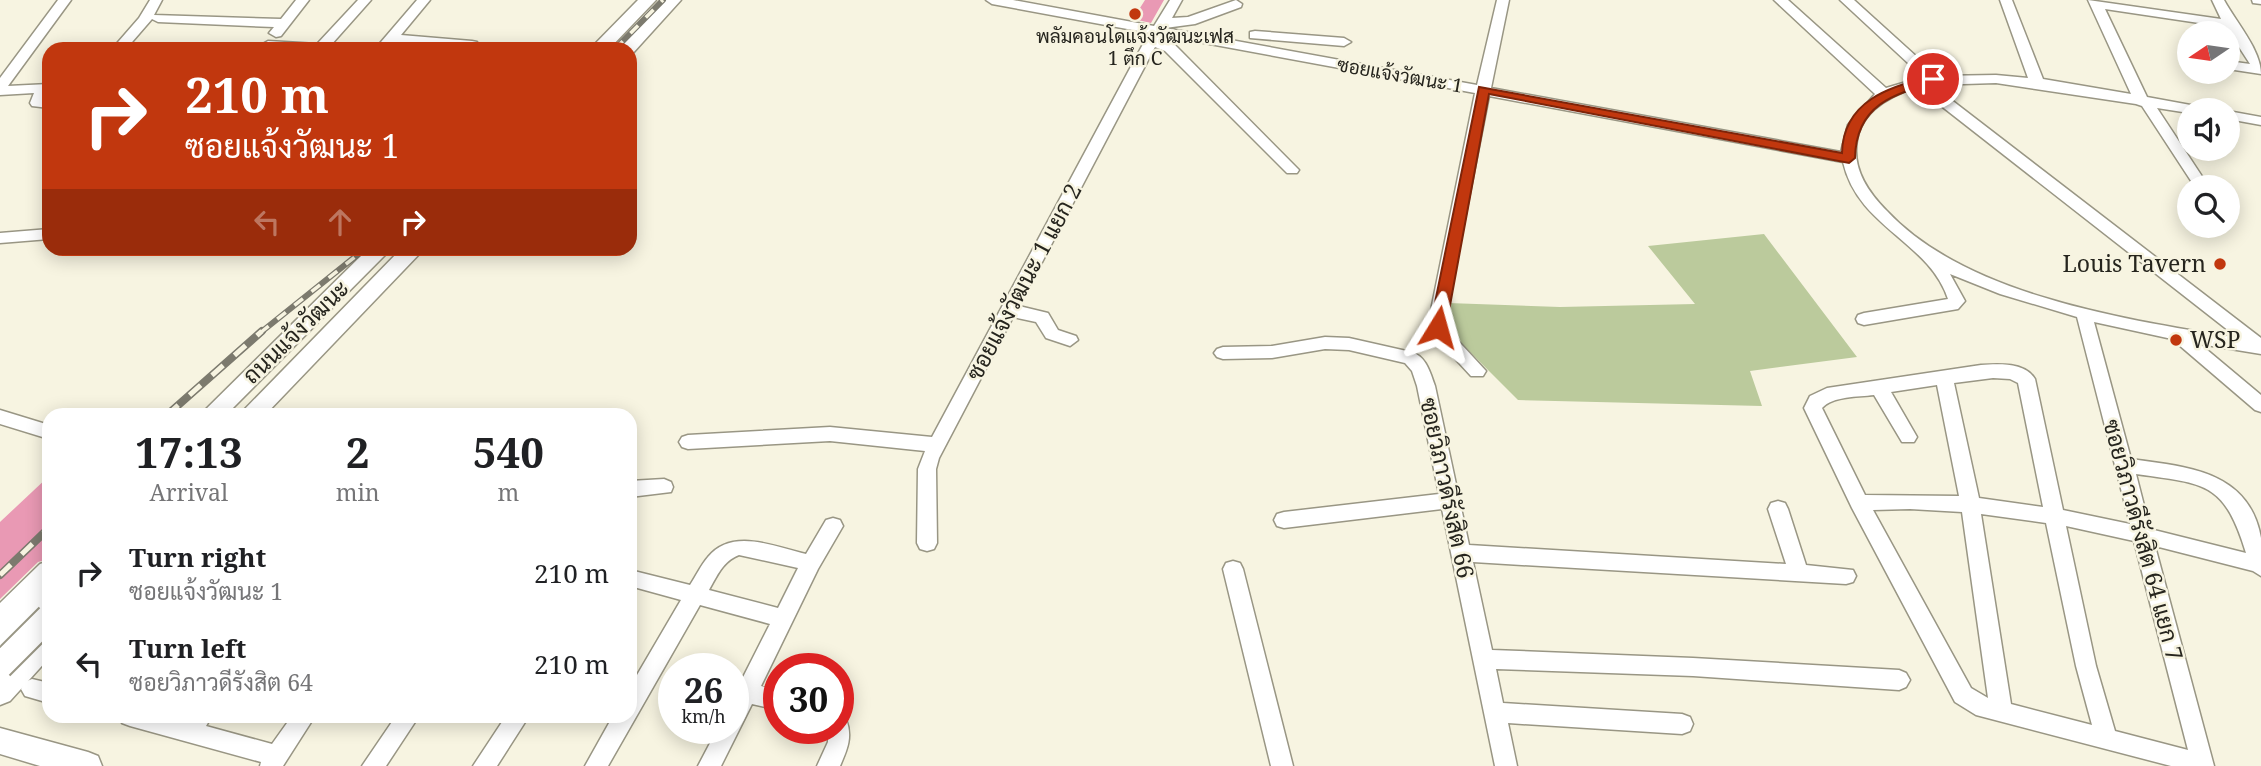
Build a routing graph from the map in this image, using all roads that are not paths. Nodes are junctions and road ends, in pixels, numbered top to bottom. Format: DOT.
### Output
graph roads {
  1 [pos="65,0"];
  2 [pos="156,0"];
  3 [pos="303,0"];
  4 [pos="365,0"];
  5 [pos="424,0"];
  6 [pos="648,0"];
  7 [pos="673,0"];
  8 [pos="992,0"];
  9 [pos="1176,0"];
  10 [pos="1503,0"];
  11 [pos="1780,0"];
  12 [pos="1846,0"];
  13 [pos="2006,0"];
  14 [pos="2218,0"];
  15 [pos="2095,2"];
  16 [pos="1236,4"];
  17 [pos="159,18"];
  18 [pos="2212,21"];
  19 [pos="2228,21"];
  20 [pos="283,23"];
  21 [pos="1157,31"];
  22 [pos="1255,35"];
  23 [pos="2240,37"];
  24 [pos="2240,38"];
  25 [pos="1303,39"];
  26 [pos="2261,39"];
  27 [pos="125,42"];
  28 [pos="270,42"];
  29 [pos="326,42"];
  30 [pos="389,42"];
  31 [pos="606,42"];
  32 [pos="633,42"];
  33 [pos="1344,42"];
  34 [pos="1301,58"];
  35 [pos="2240,67"];
  36 [pos="2261,70"];
  37 [pos="1927,81"];
  38 [pos="2036,83"];
  39 [pos="42,88"];
  40 [pos="1483,89"];
  41 [pos="0,90"];
  42 [pos="1884,94"];
  43 [pos="2144,102"];
  44 [pos="2177,107"];
  45 [pos="2256,120"];
  46 [pos="2261,134"];
  47 [pos="1849,158"];
  48 [pos="1292,170"];
  49 [pos="2194,175"];
  50 [pos="42,235"];
  51 [pos="0,238"];
  52 [pos="1930,254"];
  53 [pos="395,256"];
  54 [pos="395,256"];
  55 [pos="395,256"];
  56 [pos="422,256"];
  57 [pos="1009,310"];
  58 [pos="2084,314"];
  59 [pos="1864,319"];
  60 [pos="2178,335"];
  61 [pos="1070,340"];
  62 [pos="2261,348"];
  63 [pos="1223,353"];
  64 [pos="1477,371"];
  65 [pos="1944,379"];
  66 [pos="1879,388"];
  67 [pos="2261,405"];
  68 [pos="219,408"];
  69 [pos="239,408"];
  70 [pos="256,408"];
  71 [pos="275,408"];
  72 [pos="0,417"];
  73 [pos="42,430"];
  74 [pos="1908,437"];
  75 [pos="688,442"];
  76 [pos="937,445"];
  77 [pos="2122,465"];
  78 [pos="664,487"];
  79 [pos="637,489"];
  80 [pos="1450,500"];
  81 [pos="1970,502"];
  82 [pos="1859,503"];
  83 [pos="1778,509"];
  84 [pos="2056,516"];
  85 [pos="1284,520"];
  86 [pos="833,526"];
  87 [pos="2141,533"];
  88 [pos="927,542"];
  89 [pos="1461,554"];
  90 [pos="811,563"];
  91 [pos="2261,566"];
  92 [pos="1233,569"];
  93 [pos="1799,573"];
  94 [pos="1846,576"];
  95 [pos="42,579"];
  96 [pos="637,580"];
  97 [pos="695,595"];
  98 [pos="42,603"];
  99 [pos="0,620"];
  100 [pos="785,620"];
  101 [pos="42,624"];
  102 [pos="0,645"];
  103 [pos="42,646"];
  104 [pos="1483,659"];
  105 [pos="0,665"];
  106 [pos="1899,680"];
  107 [pos="749,689"];
  108 [pos="0,692"];
  109 [pos="637,695"];
  110 [pos="1494,712"];
  111 [pos="2001,712"];
  112 [pos="299,723"];
  113 [pos="403,723"];
  114 [pos="513,723"];
  115 [pos="621,723"];
  116 [pos="195,724"];
  117 [pos="1682,724"];
  118 [pos="2106,737"];
  119 [pos="2,740"];
  120 [pos="721,744"];
  121 [pos="838,744"];
  122 [pos="274,761"];
  123 [pos="2203,765"];
  124 [pos="88,766"];
  125 [pos="373,766"];
  126 [pos="484,766"];
  127 [pos="596,766"];
  128 [pos="709,766"];
  129 [pos="828,766"];
  130 [pos="1283,766"];
  131 [pos="1506,766"];
  1 -- 41 [label="street"];
  2 -- 27 [label="street"];
  3 -- 20 [label="street"];
  4 -- 29 [label="street"];
  5 -- 30 [label="street"];
  6 -- 31 [label="main road"];
  7 -- 32 [label="main road"];
  8 -- 21 [label="street, ซอยแจ้งวัฒนะ 1"];
  9 -- 21 [label="street, ซอยแจ้งวัฒนะ 1 แยก 2"];
  10 -- 40 [label="street"];
  11 -- 42 [label="street"];
  12 -- 37 [label="street"];
  13 -- 38 [label="street"];
  14 -- 19 [label="street"];
  15 -- 18 [label="street"];
  15 -- 43 [label="street"];
  16 -- 21 [label="street"];
  17 -- 20 [label="street"];
  20 -- 28 [label="street"];
  21 -- 34 [label="street, ซอยแจ้งวัฒนะ 1"];
  21 -- 48 [label="street"];
  21 -- 57 [label="street, ซอยแจ้งวัฒนะ 1 แยก 2"];
  22 -- 25 [label="street"];
  23 -- 26 [label="street"];
  24 -- 36 [label="street"];
  25 -- 33 [label="street"];
  25 -- 34 [label="street"];
  34 -- 40 [label="street, ซอยแจ้งวัฒนะ 1"];
  35 -- 36 [label="street"];
  37 -- 38 [label="street"];
  37 -- 42 [label="street"];
  37 -- 62 [label="street"];
  38 -- 43 [label="street"];
  39 -- 41 [label="street"];
  40 -- 47 [label="street, ซอยแจ้งวัฒนะ 1"];
  40 -- 64 [label="street"];
  42 -- 47 [label="street"];
  43 -- 44 [label="street"];
  43 -- 49 [label="street"];
  45 -- 46 [label="street"];
  47 -- 52 [label="street"];
  50 -- 51 [label="street"];
  52 -- 58 [label="street"];
  52 -- 59 [label="street"];
  53 -- 68 [label="main road, ถนนแจ้งวัฒนะ"];
  54 -- 69 [label="main road, ถนนแจ้งวัฒนะ"];
  55 -- 70 [label="main road, ถนนแจ้งวัฒนะ"];
  56 -- 71 [label="main road, ถนนแจ้งวัฒนะ"];
  57 -- 61 [label="street"];
  57 -- 76 [label="street, ซอยแจ้งวัฒนะ 1 แยก 2"];
  58 -- 60 [label="street"];
  58 -- 77 [label="street, ซอยวิภาวดีรังสิต 64 แยก 7"];
  60 -- 62 [label="street"];
  60 -- 67 [label="street"];
  63 -- 80 [label="street, ซอยวิภาวดีรังสิต 66"];
  65 -- 66 [label="street"];
  65 -- 81 [label="street"];
  65 -- 84 [label="street"];
  66 -- 74 [label="street"];
  66 -- 82 [label="street"];
  72 -- 73 [label="street"];
  75 -- 76 [label="street"];
  76 -- 88 [label="street, ซอยแจ้งวัฒนะ 1 แยก 2"];
  77 -- 87 [label="street, ซอยวิภาวดีรังสิต 64 แยก 7"];
  77 -- 91 [label="street"];
  78 -- 79 [label="street"];
  80 -- 85 [label="street"];
  80 -- 89 [label="street, ซอยวิภาวดีรังสิต 66"];
  81 -- 82 [label="street"];
  81 -- 84 [label="street"];
  81 -- 111 [label="street"];
  82 -- 111 [label="street"];
  83 -- 93 [label="street"];
  84 -- 87 [label="street"];
  84 -- 118 [label="street"];
  86 -- 90 [label="street"];
  87 -- 91 [label="street"];
  87 -- 123 [label="street, ซอยวิภาวดีรังสิต 64 แยก 7"];
  89 -- 93 [label="street"];
  89 -- 104 [label="street, ซอยวิภาวดีรังสิต 66"];
  90 -- 97 [label="street"];
  90 -- 100 [label="street"];
  92 -- 130 [label="street"];
  93 -- 94 [label="street"];
  95 -- 99 [label="main road"];
  96 -- 97 [label="street"];
  97 -- 100 [label="street"];
  97 -- 109 [label="street"];
  98 -- 102 [label="main road"];
  100 -- 107 [label="street"];
  101 -- 105 [label="main road, bridge"];
  103 -- 105 [label="main road"];
  103 -- 108 [label="main road"];
  104 -- 106 [label="street"];
  104 -- 110 [label="street, ซอยวิภาวดีรังสิต 66"];
  110 -- 117 [label="street"];
  110 -- 131 [label="street, ซอยวิภาวดีรังสิต 66"];
  111 -- 118 [label="street"];
  112 -- 122 [label="street"];
  113 -- 125 [label="street"];
  114 -- 126 [label="street"];
  115 -- 127 [label="street"];
  116 -- 122 [label="street"];
  118 -- 123 [label="street"];
  119 -- 124 [label="main road"];
  120 -- 128 [label="street"];
  121 -- 129 [label="street"];
}
